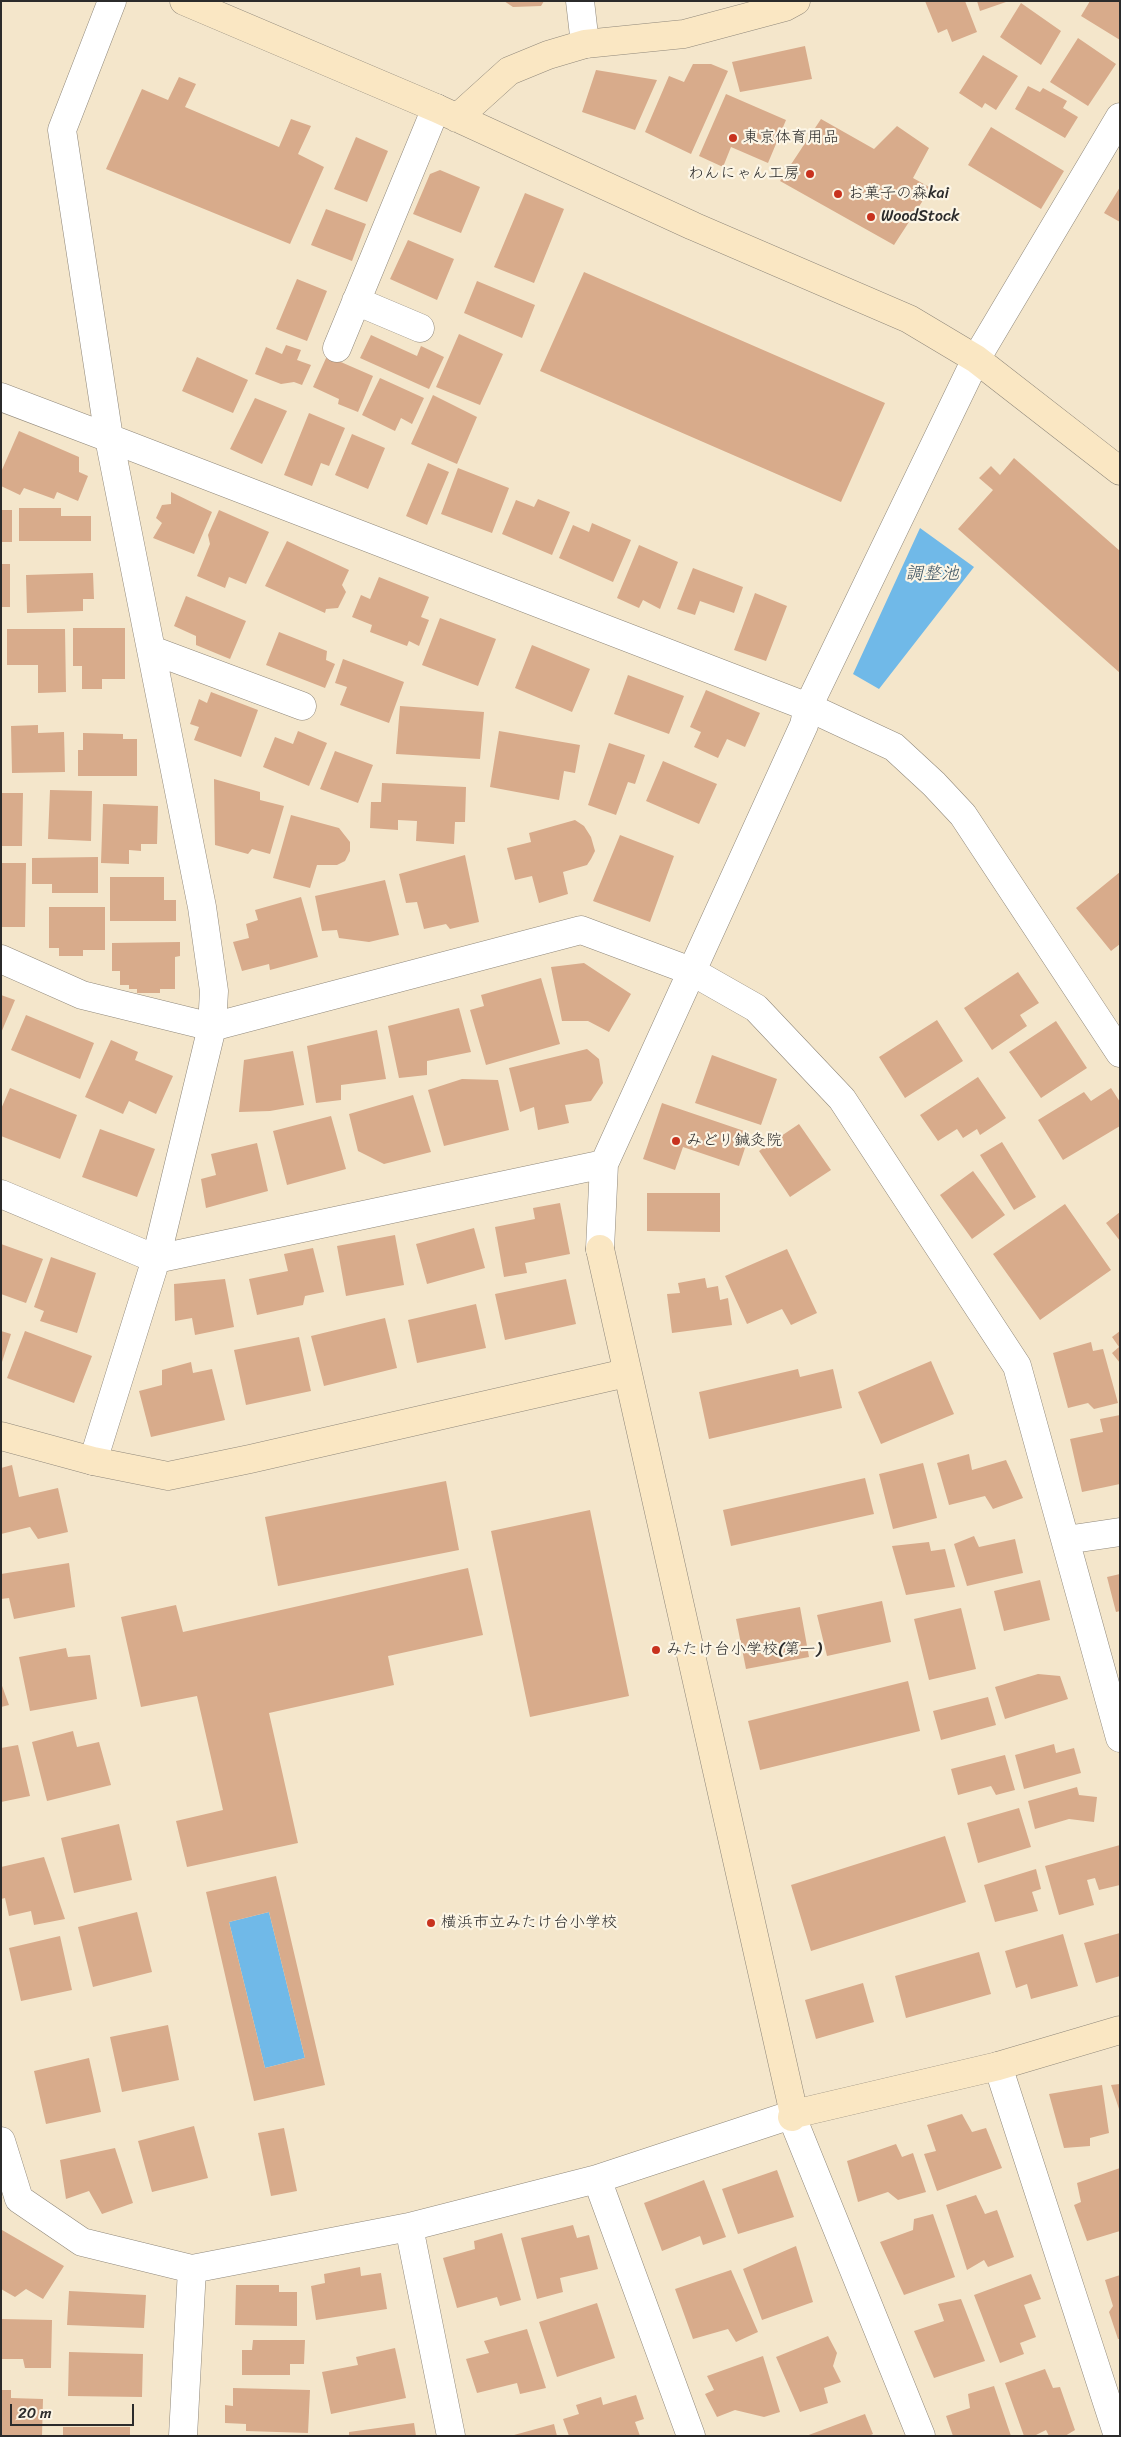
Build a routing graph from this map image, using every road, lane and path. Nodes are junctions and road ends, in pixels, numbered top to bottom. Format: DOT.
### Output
graph roads {
  1 [pos="112,1"];
  2 [pos="184,1"];
  3 [pos="580,1"];
  4 [pos="796,1"];
  5 [pos="585,44"];
  6 [pos="447,113"];
  7 [pos="1120,117"];
  8 [pos="356,301"];
  9 [pos="420,328"];
  10 [pos="336,348"];
  11 [pos="976,359"];
  12 [pos="1,397"];
  13 [pos="109,438"];
  14 [pos="1120,470"];
  15 [pos="152,650"];
  16 [pos="302,706"];
  17 [pos="808,707"];
  18 [pos="1,959"];
  19 [pos="691,971"];
  20 [pos="212,1027"];
  21 [pos="1120,1053"];
  22 [pos="604,1164"];
  23 [pos="1,1194"];
  24 [pos="156,1259"];
  25 [pos="626,1373"];
  26 [pos="1,1436"];
  27 [pos="93,1461"];
  28 [pos="1120,1532"];
  29 [pos="1066,1540"];
  30 [pos="1120,1738"];
  31 [pos="1120,2030"];
  32 [pos="998,2066"];
  33 [pos="793,2116"];
  34 [pos="1,2141"];
  35 [pos="597,2179"];
  36 [pos="9,2194"];
  37 [pos="409,2228"];
  38 [pos="192,2269"];
  39 [pos="183,2436"];
  40 [pos="451,2436"];
  41 [pos="691,2436"];
  42 [pos="921,2436"];
  43 [pos="1118,2436"];
  1 -- 13 [label="street"];
  2 -- 6 [label="street"];
  3 -- 5 [label="street"];
  4 -- 5 [label="street"];
  5 -- 6 [label="street"];
  6 -- 8 [label="street"];
  6 -- 11 [label="street"];
  7 -- 11 [label="street"];
  8 -- 9 [label="street"];
  8 -- 10 [label="street"];
  11 -- 14 [label="street"];
  11 -- 17 [label="street"];
  12 -- 13 [label="street"];
  13 -- 15 [label="street"];
  13 -- 17 [label="street"];
  15 -- 16 [label="street"];
  15 -- 20 [label="street"];
  17 -- 19 [label="street"];
  17 -- 21 [label="street"];
  18 -- 20 [label="street"];
  19 -- 20 [label="street"];
  19 -- 22 [label="street"];
  19 -- 29 [label="street"];
  20 -- 24 [label="street"];
  22 -- 24 [label="street"];
  22 -- 25 [label="street"];
  23 -- 24 [label="street"];
  24 -- 27 [label="street"];
  25 -- 27 [label="street"];
  25 -- 33 [label="street"];
  26 -- 27 [label="street"];
  28 -- 29 [label="street"];
  29 -- 30 [label="street"];
  31 -- 32 [label="street"];
  32 -- 33 [label="street"];
  32 -- 43 [label="street"];
  33 -- 35 [label="street"];
  33 -- 42 [label="street"];
  34 -- 36 [label="street"];
  35 -- 37 [label="street"];
  35 -- 41 [label="street"];
  36 -- 38 [label="street"];
  37 -- 38 [label="street"];
  37 -- 40 [label="street"];
  38 -- 39 [label="street"];
}
